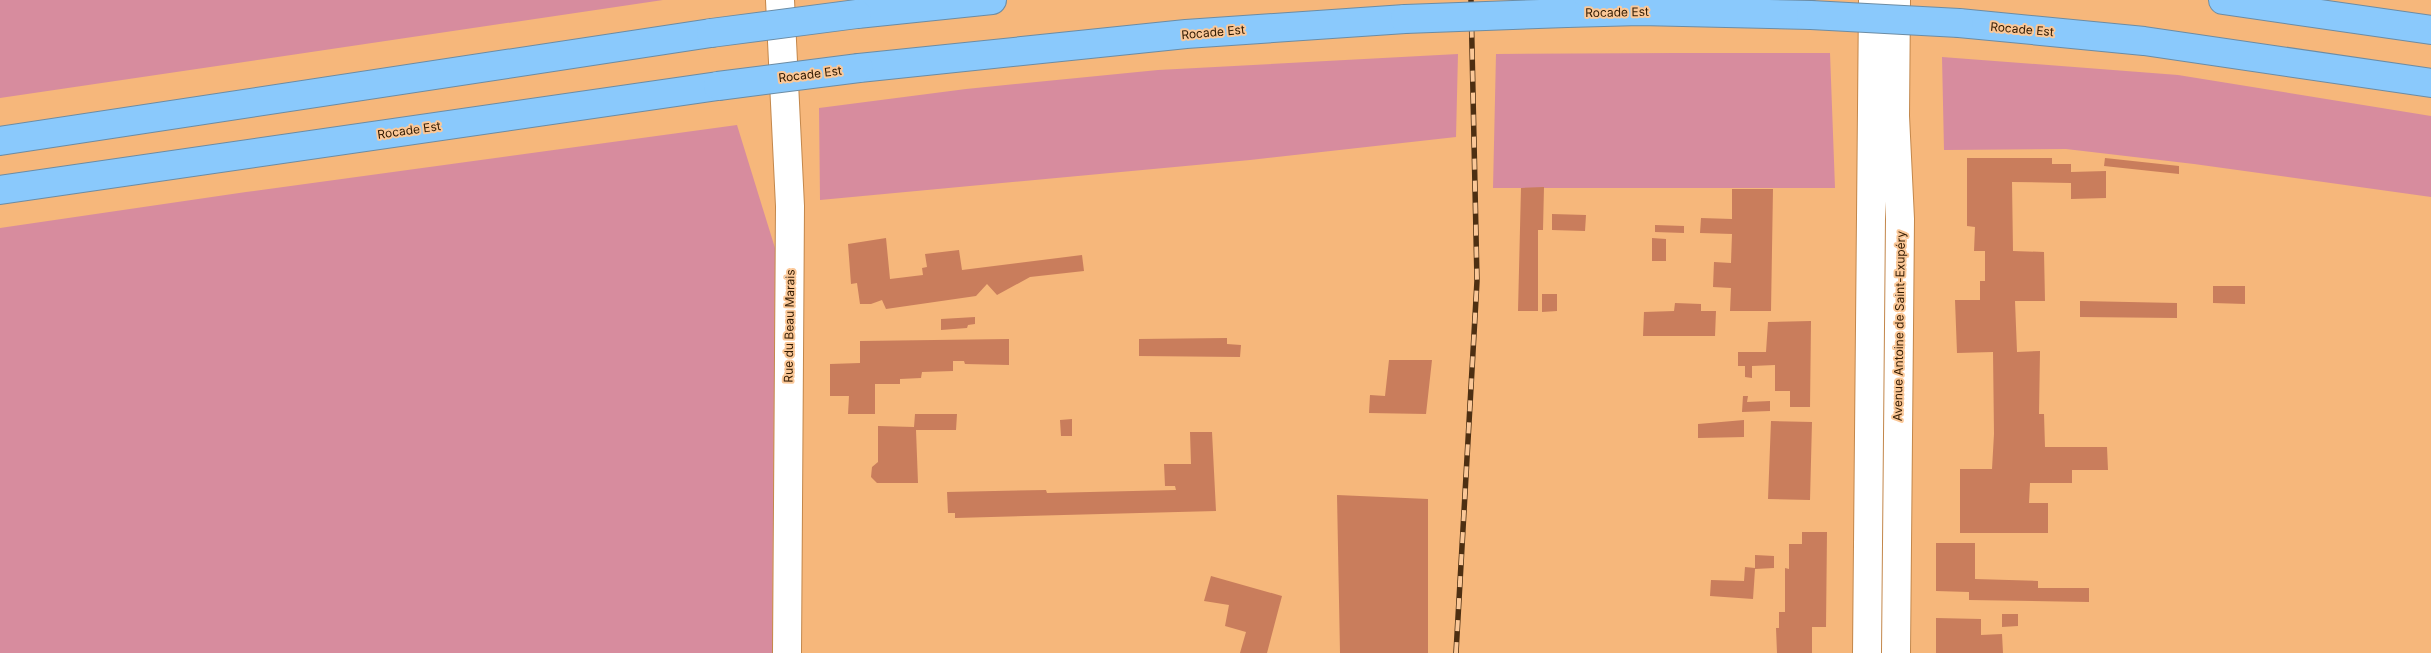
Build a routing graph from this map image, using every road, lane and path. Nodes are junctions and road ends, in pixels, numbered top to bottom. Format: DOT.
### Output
graph roads {
  1 [pos="780,0"];
  2 [pos="992,0"];
  3 [pos="1873,0"];
  4 [pos="1896,0"];
  5 [pos="2223,0"];
  6 [pos="2431,30"];
  7 [pos="2431,83"];
  8 [pos="0,141"];
  9 [pos="0,190"];
  10 [pos="787,653"];
  11 [pos="1867,653"];
  12 [pos="1896,653"];
  1 -- 10 [label="main road, Rue du Beau Marais"];
  2 -- 8 [label="highway, bridge"];
  3 -- 11 [label="main road"];
  4 -- 12 [label="main road, Avenue Antoine de Saint-Exupéry"];
  5 -- 6 [label="highway"];
  7 -- 9 [label="highway, Rocade Est, bridge"];
}
